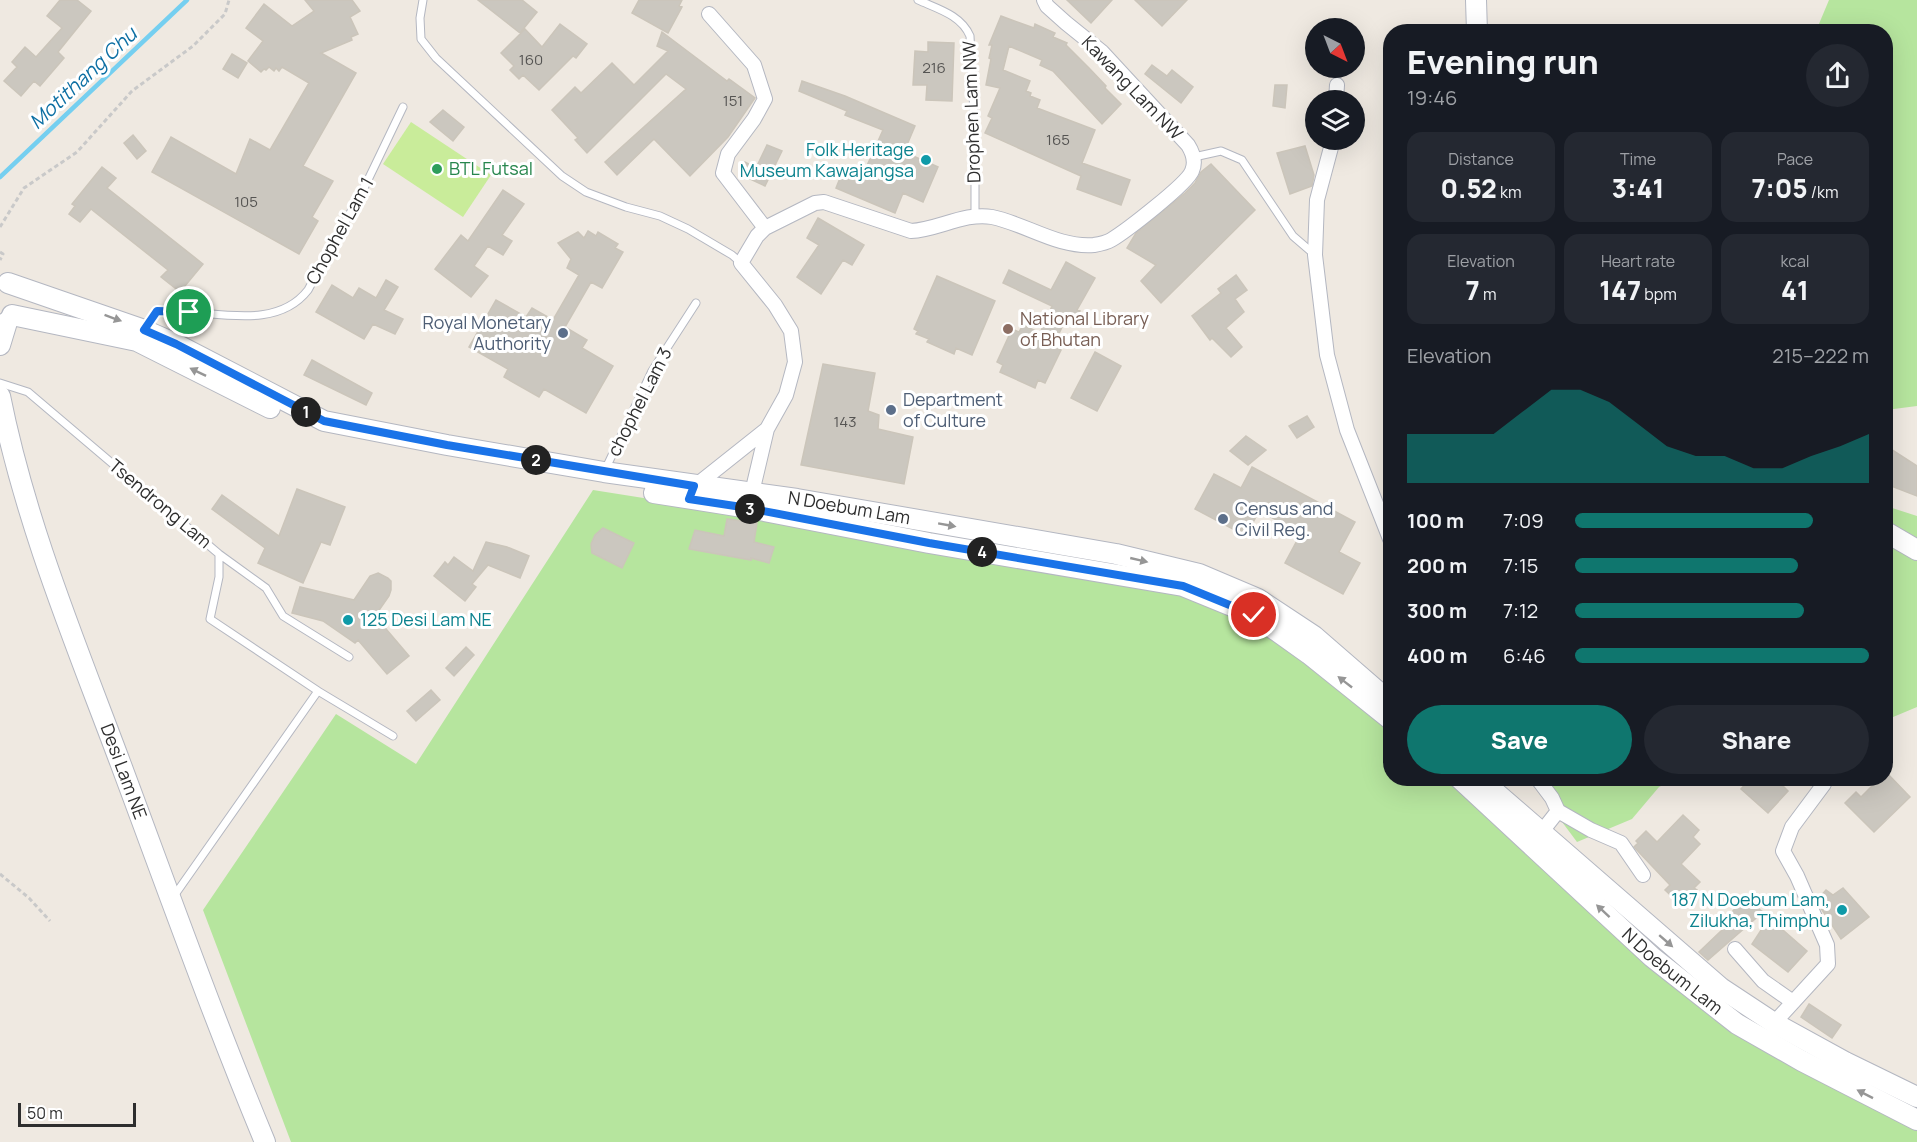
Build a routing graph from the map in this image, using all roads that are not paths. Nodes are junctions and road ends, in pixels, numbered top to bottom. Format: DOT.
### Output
graph roads {
  1 [pos="423,0"];
  2 [pos="918,0"];
  3 [pos="1044,0"];
  4 [pos="1476,0"];
  5 [pos="710,14"];
  6 [pos="1478,24"];
  7 [pos="1337,85"];
  8 [pos="1337,90"];
  9 [pos="403,107"];
  10 [pos="1330,150"];
  11 [pos="1194,157"];
  12 [pos="975,217"];
  13 [pos="765,228"];
  14 [pos="1315,255"];
  15 [pos="741,262"];
  16 [pos="4,281"];
  17 [pos="696,303"];
  18 [pos="6,321"];
  19 [pos="144,330"];
  20 [pos="0,345"];
  21 [pos="0,383"];
  22 [pos="0,396"];
  23 [pos="767,429"];
  24 [pos="604,472"];
  25 [pos="692,493"];
  26 [pos="750,500"];
  27 [pos="1383,521"];
  28 [pos="1893,536"];
  29 [pos="1917,550"];
  30 [pos="219,554"];
  31 [pos="349,657"];
  32 [pos="318,691"];
  33 [pos="1383,696"];
  34 [pos="1383,713"];
  35 [pos="393,736"];
  36 [pos="1469,786"];
  37 [pos="1486,786"];
  38 [pos="1543,786"];
  39 [pos="1823,786"];
  40 [pos="1558,811"];
  41 [pos="1536,839"];
  42 [pos="1643,875"];
  43 [pos="172,899"];
  44 [pos="1735,949"];
  45 [pos="1793,1002"];
  46 [pos="1774,1023"];
  47 [pos="1917,1097"];
  48 [pos="1917,1120"];
  49 [pos="265,1142"];
  1 -- 15 [label="lane"];
  2 -- 12 [label="lane, Drophen Lam NW"];
  3 -- 11 [label="street, Kawang Lam NW"];
  4 -- 6 [label="main road"];
  5 -- 13 [label="street"];
  7 -- 8 [label="street"];
  9 -- 19 [label="lane, Chophel Lam 1"];
  10 -- 14 [label="street"];
  11 -- 12 [label="street, Kawang Lam NW"];
  11 -- 14 [label="lane"];
  12 -- 13 [label="street, Kawang Lam NW"];
  13 -- 15 [label="street, Kawang Lam NW"];
  14 -- 27 [label="street"];
  15 -- 23 [label="street"];
  16 -- 18 [label="main road"];
  16 -- 19 [label="main road, N Doebum Lam, one-way"];
  17 -- 24 [label="lane, chophel Lam 3"];
  18 -- 20 [label="main road"];
  25 -- 18 [label="main road, N Doebum Lam, one-way"];
  19 -- 24 [label="main road, N Doebum Lam"];
  21 -- 30 [label="lane, Tsendrong Lam"];
  22 -- 43 [label="main road, Desi Lam NE"];
  23 -- 25 [label="street"];
  23 -- 26 [label="street"];
  24 -- 25 [label="main road, N Doebum Lam"];
  25 -- 26 [label="main road, N Doebum Lam"];
  26 -- 33 [label="main road, N Doebum Lam, one-way"];
  34 -- 26 [label="main road, N Doebum Lam, one-way"];
  28 -- 29 [label="main road"];
  30 -- 31 [label="lane"];
  30 -- 32 [label="lane, Tsendrong Lam"];
  32 -- 35 [label="lane"];
  32 -- 43 [label="lane"];
  36 -- 41 [label="main road, N Doebum Lam"];
  37 -- 41 [label="main road, N Doebum Lam"];
  38 -- 40 [label="street"];
  39 -- 45 [label="street"];
  40 -- 41 [label="street"];
  40 -- 42 [label="street"];
  41 -- 46 [label="main road, N Doebum Lam, one-way"];
  48 -- 41 [label="main road, N Doebum Lam, one-way"];
  43 -- 49 [label="main road, Desi Lam NE"];
  44 -- 45 [label="street"];
  45 -- 46 [label="street"];
  46 -- 47 [label="main road, N Doebum Lam"];
}
